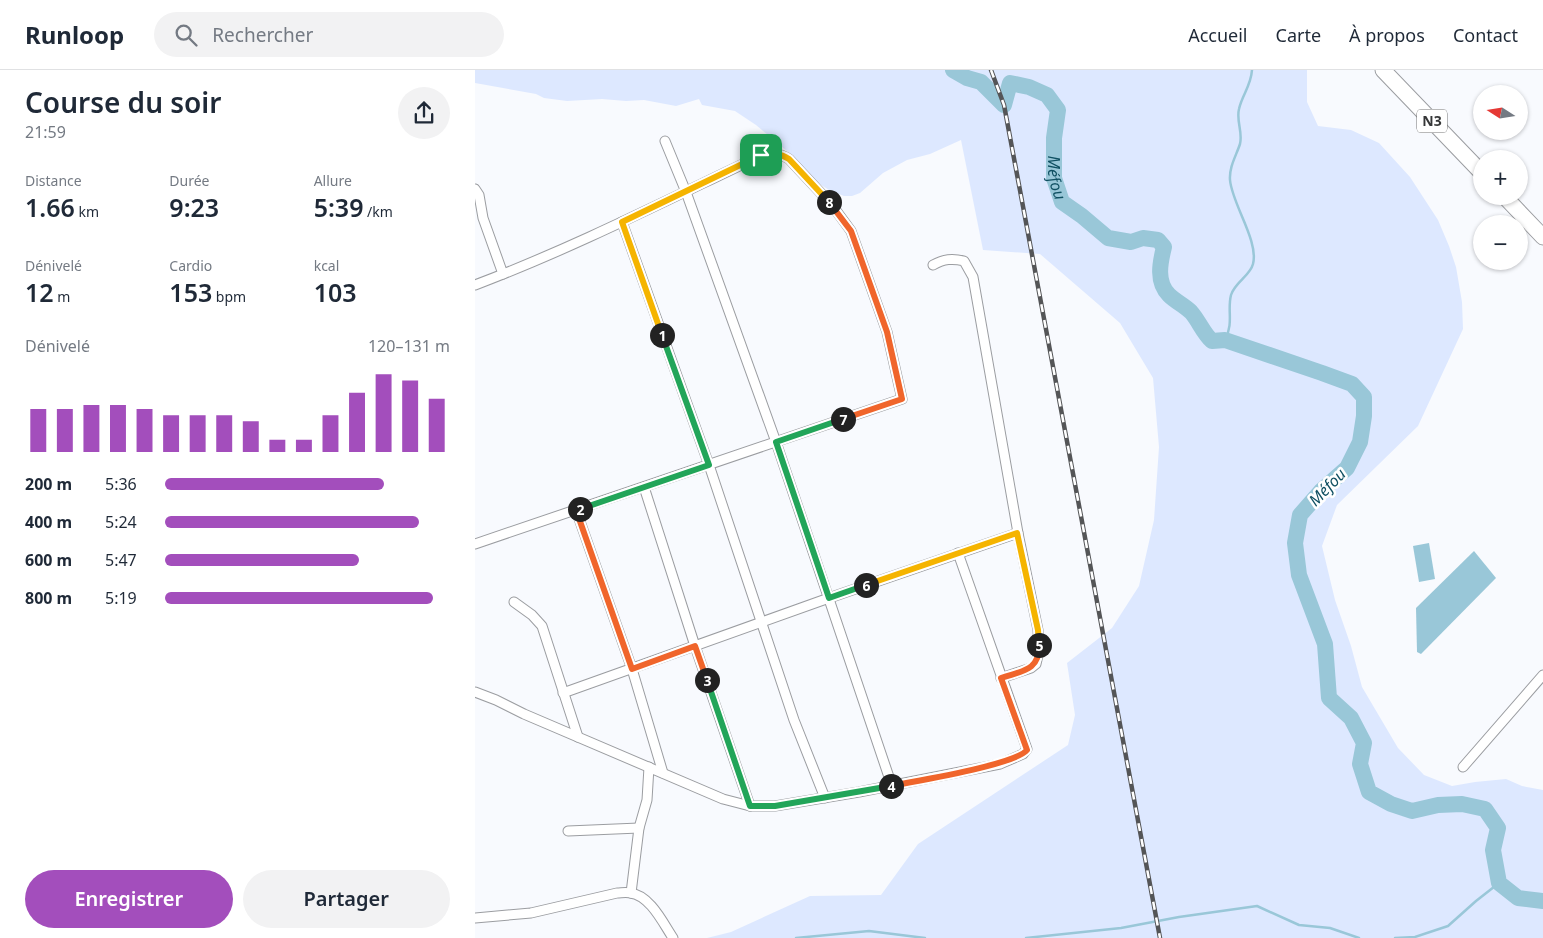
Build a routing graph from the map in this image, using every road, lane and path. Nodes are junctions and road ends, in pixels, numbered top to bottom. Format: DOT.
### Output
graph roads {
  1 [pos="1383,70"];
  2 [pos="665,141"];
  3 [pos="1473,164"];
  4 [pos="475,189"];
  5 [pos="686,192"];
  6 [pos="1513,205"];
  7 [pos="622,222"];
  8 [pos="1543,237"];
  9 [pos="933,265"];
  10 [pos="503,274"];
  11 [pos="475,285"];
  12 [pos="776,442"];
  13 [pos="709,465"];
  14 [pos="644,487"];
  15 [pos="576,510"];
  16 [pos="1017,533"];
  17 [pos="475,544"];
  18 [pos="958,553"];
  19 [pos="829,598"];
  20 [pos="514,602"];
  21 [pos="761,622"];
  22 [pos="695,646"];
  23 [pos="632,669"];
  24 [pos="1543,675"];
  25 [pos="1001,678"];
  26 [pos="475,692"];
  27 [pos="563,693"];
  28 [pos="579,737"];
  29 [pos="649,767"];
  30 [pos="1463,767"];
  31 [pos="663,773"];
  32 [pos="892,786"];
  33 [pos="825,798"];
  34 [pos="750,806"];
  35 [pos="639,828"];
  36 [pos="568,831"];
  37 [pos="631,893"];
  38 [pos="475,918"];
  39 [pos="673,938"];
  1 -- 3 [label="highway, N3"];
  2 -- 5 [label="street"];
  4 -- 10 [label="street"];
  5 -- 7 [label="street"];
  5 -- 12 [label="street"];
  5 -- 12 [label="street"];
  6 -- 8 [label="highway"];
  7 -- 10 [label="street"];
  7 -- 13 [label="street"];
  9 -- 16 [label="street"];
  10 -- 11 [label="street"];
  12 -- 13 [label="street"];
  12 -- 19 [label="street"];
  13 -- 14 [label="street"];
  13 -- 21 [label="street"];
  14 -- 15 [label="street"];
  14 -- 22 [label="street"];
  15 -- 17 [label="street"];
  15 -- 23 [label="street"];
  16 -- 18 [label="street"];
  16 -- 25 [label="street"];
  18 -- 19 [label="street"];
  18 -- 25 [label="street"];
  19 -- 21 [label="street"];
  19 -- 32 [label="street"];
  20 -- 27 [label="street"];
  21 -- 22 [label="street"];
  21 -- 33 [label="street"];
  22 -- 23 [label="street"];
  22 -- 34 [label="street"];
  23 -- 27 [label="street"];
  23 -- 31 [label="street"];
  24 -- 30 [label="street"];
  25 -- 32 [label="street"];
  26 -- 28 [label="street"];
  27 -- 28 [label="street"];
  28 -- 29 [label="street"];
  29 -- 31 [label="street"];
  29 -- 35 [label="street"];
  31 -- 34 [label="street"];
  32 -- 33 [label="street"];
  33 -- 34 [label="street"];
  35 -- 36 [label="street"];
  35 -- 37 [label="street"];
  37 -- 38 [label="street"];
  37 -- 39 [label="street"];
}
